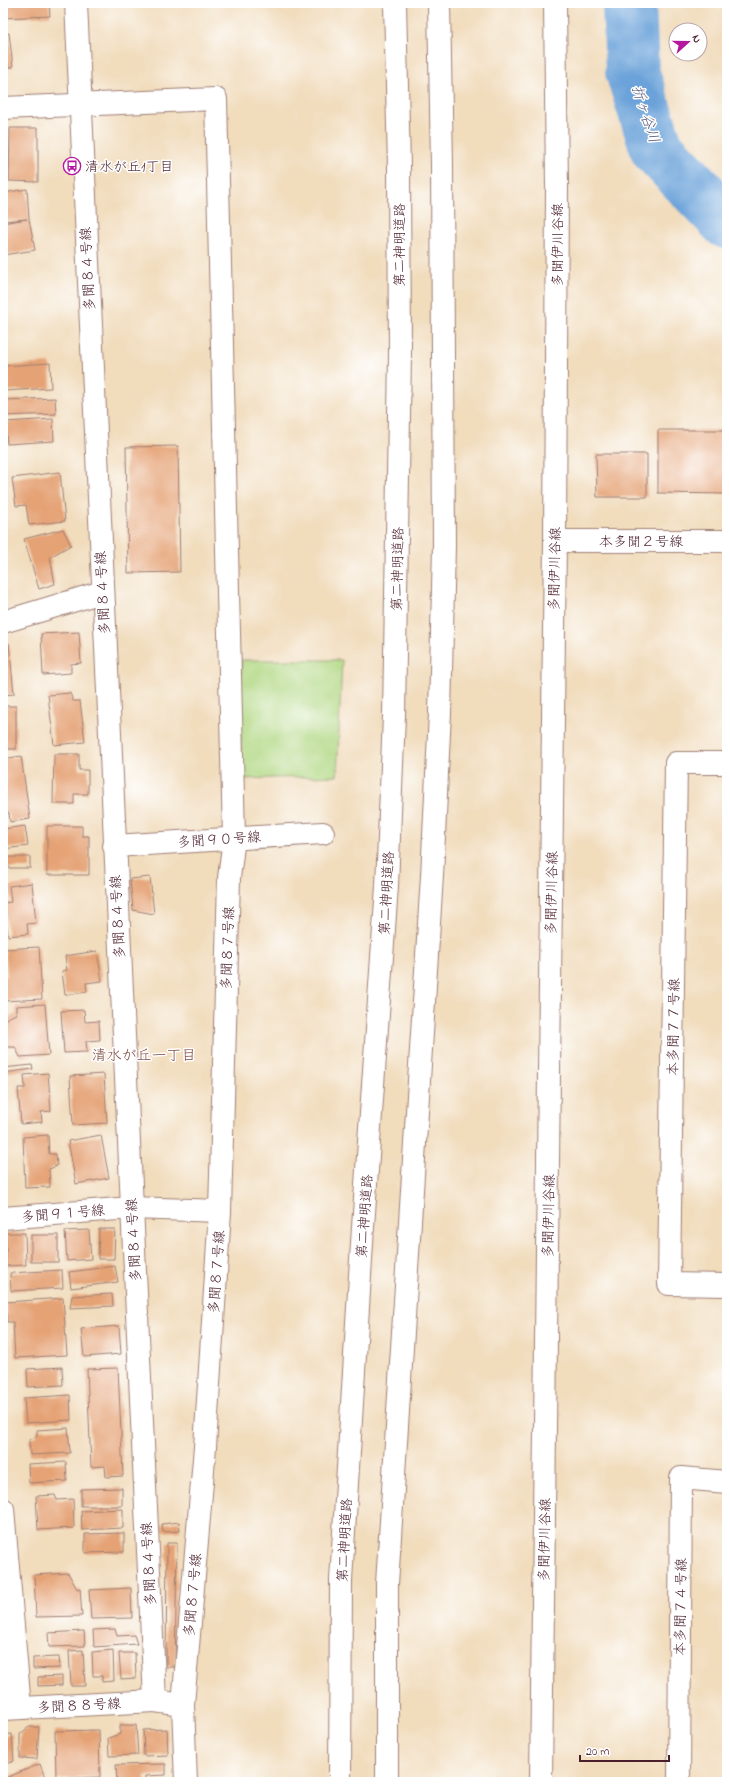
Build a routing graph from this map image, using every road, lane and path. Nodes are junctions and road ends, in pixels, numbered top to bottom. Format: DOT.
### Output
graph roads {
  1 [pos="76,3"];
  2 [pos="394,3"];
  3 [pos="439,3"];
  4 [pos="554,3"];
  5 [pos="80,104"];
  6 [pos="3,108"];
  7 [pos="555,540"];
  8 [pos="727,541"];
  9 [pos="102,592"];
  10 [pos="3,622"];
  11 [pos="727,763"];
  12 [pos="323,833"];
  13 [pos="234,838"];
  14 [pos="114,846"];
  15 [pos="131,1208"];
  16 [pos="220,1211"];
  17 [pos="3,1218"];
  18 [pos="727,1285"];
  19 [pos="727,1482"];
  20 [pos="3,1509"];
  21 [pos="154,1701"];
  22 [pos="183,1705"];
  23 [pos="11,1709"];
  24 [pos="186,1782"];
  25 [pos="340,1782"];
  26 [pos="386,1782"];
  27 [pos="541,1782"];
  28 [pos="678,1782"];
  1 -- 5 [label="main road, 多聞８４号線"];
  2 -- 25 [label="main road, 第二神明道路"];
  3 -- 26 [label="main road"];
  4 -- 7 [label="main road, 多聞伊川谷線"];
  5 -- 6 [label="main road"];
  5 -- 9 [label="main road, 多聞８４号線"];
  5 -- 13 [label="main road, 多聞８７号線"];
  7 -- 8 [label="main road, 本多聞２号線"];
  7 -- 27 [label="main road, 多聞伊川谷線"];
  9 -- 10 [label="main road"];
  9 -- 14 [label="main road, 多聞８４号線"];
  11 -- 18 [label="main road, 本多聞７７号線"];
  12 -- 13 [label="main road, 多聞９０号線"];
  13 -- 14 [label="main road, 多聞９０号線"];
  13 -- 16 [label="main road, 多聞８７号線"];
  14 -- 15 [label="main road, 多聞８４号線"];
  15 -- 16 [label="main road, 多聞９１号線"];
  15 -- 17 [label="main road, 多聞９１号線"];
  15 -- 21 [label="main road, 多聞８４号線"];
  16 -- 22 [label="main road, 多聞８７号線"];
  19 -- 28 [label="main road, 本多聞７４号線"];
  20 -- 23 [label="main road"];
  21 -- 22 [label="main road"];
  21 -- 23 [label="main road, 多聞８８号線"];
  22 -- 24 [label="main road"];
}
